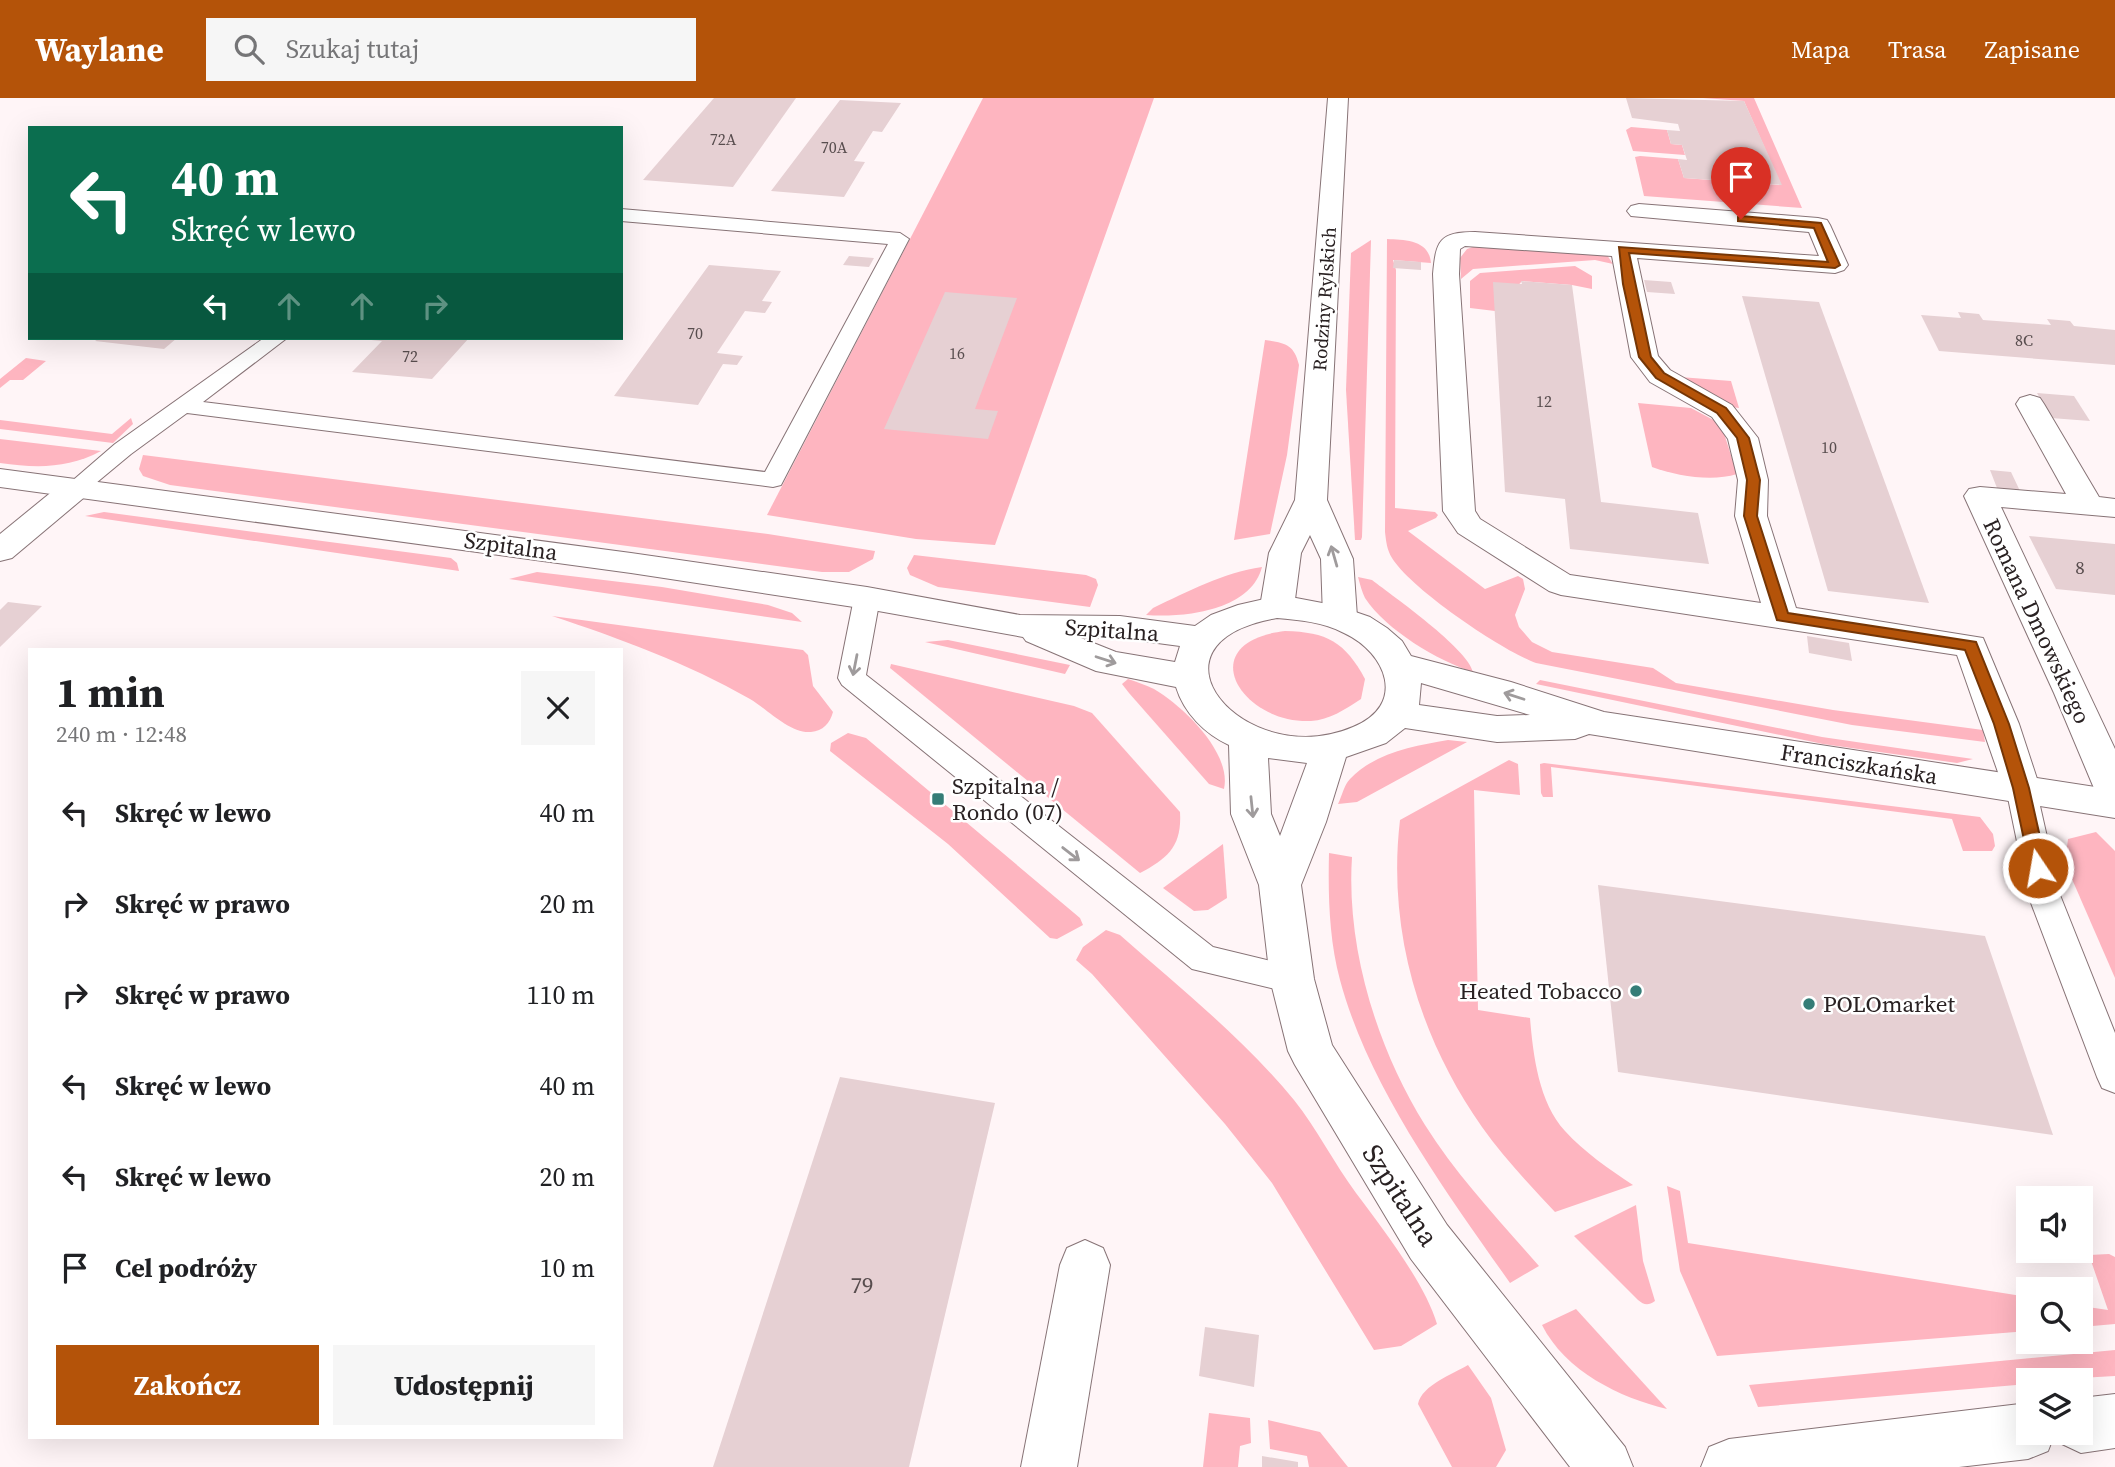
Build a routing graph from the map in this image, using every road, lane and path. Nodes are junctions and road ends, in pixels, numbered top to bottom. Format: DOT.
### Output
graph roads {
  1 [pos="1338,98"];
  2 [pos="1639,211"];
  3 [pos="623,215"];
  4 [pos="1623,249"];
  5 [pos="274,340"];
  6 [pos="2030,404"];
  7 [pos="182,406"];
  8 [pos="0,478"];
  9 [pos="76,488"];
  10 [pos="1311,500"];
  11 [pos="2101,507"];
  12 [pos="0,551"];
  13 [pos="867,598"];
  14 [pos="1277,607"];
  15 [pos="1340,617"];
  16 [pos="1782,617"];
  17 [pos="1020,626"];
  18 [pos="1203,638"];
  19 [pos="1399,665"];
  20 [pos="1191,677"];
  21 [pos="1396,714"];
  22 [pos="1602,725"];
  23 [pos="1248,739"];
  24 [pos="1330,750"];
  25 [pos="2021,788"];
  26 [pos="2115,793"];
  27 [pos="2115,804"];
  28 [pos="1280,885"];
  29 [pos="1292,979"];
  30 [pos="2115,1077"];
  31 [pos="1085,1265"];
  32 [pos="2115,1421"];
  33 [pos="2093,1424"];
  34 [pos="2016,1433"];
  35 [pos="1049,1467"];
  36 [pos="1605,1467"];
  37 [pos="1729,1467"];
  1 -- 10 [label="street, Rodziny Rylskich"];
  2 -- 4 [label="street"];
  3 -- 7 [label="lane"];
  4 -- 16 [label="street"];
  4 -- 16 [label="street"];
  5 -- 7 [label="lane"];
  6 -- 11 [label="street"];
  7 -- 9 [label="lane"];
  8 -- 9 [label="street, Szpitalna"];
  9 -- 12 [label="street"];
  9 -- 13 [label="street, Szpitalna"];
  10 -- 14 [label="street, Rodziny Rylskich"];
  15 -- 10 [label="street, Rodziny Rylskich, one-way"];
  11 -- 26 [label="street, Romana Dmowskiego"];
  13 -- 17 [label="street, Szpitalna"];
  13 -- 29 [label="lane, one-way"];
  14 -- 15 [label="street"];
  14 -- 18 [label="street"];
  15 -- 19 [label="street"];
  16 -- 25 [label="street"];
  17 -- 18 [label="street, Szpitalna"];
  17 -- 20 [label="street, Szpitalna, one-way"];
  18 -- 20 [label="street"];
  19 -- 21 [label="street"];
  22 -- 19 [label="street, Franciszkańska, one-way"];
  20 -- 23 [label="street"];
  21 -- 22 [label="street, Franciszkańska"];
  21 -- 24 [label="street"];
  22 -- 25 [label="street, Franciszkańska"];
  23 -- 24 [label="street"];
  23 -- 28 [label="street, Szpitalna, one-way"];
  24 -- 28 [label="street, Szpitalna"];
  25 -- 27 [label="street, Franciszkańska"];
  25 -- 30 [label="lane"];
  28 -- 29 [label="street, Szpitalna"];
  29 -- 36 [label="street, Szpitalna"];
  31 -- 35 [label="street"];
  32 -- 33 [label="street"];
  34 -- 37 [label="street"];
}
